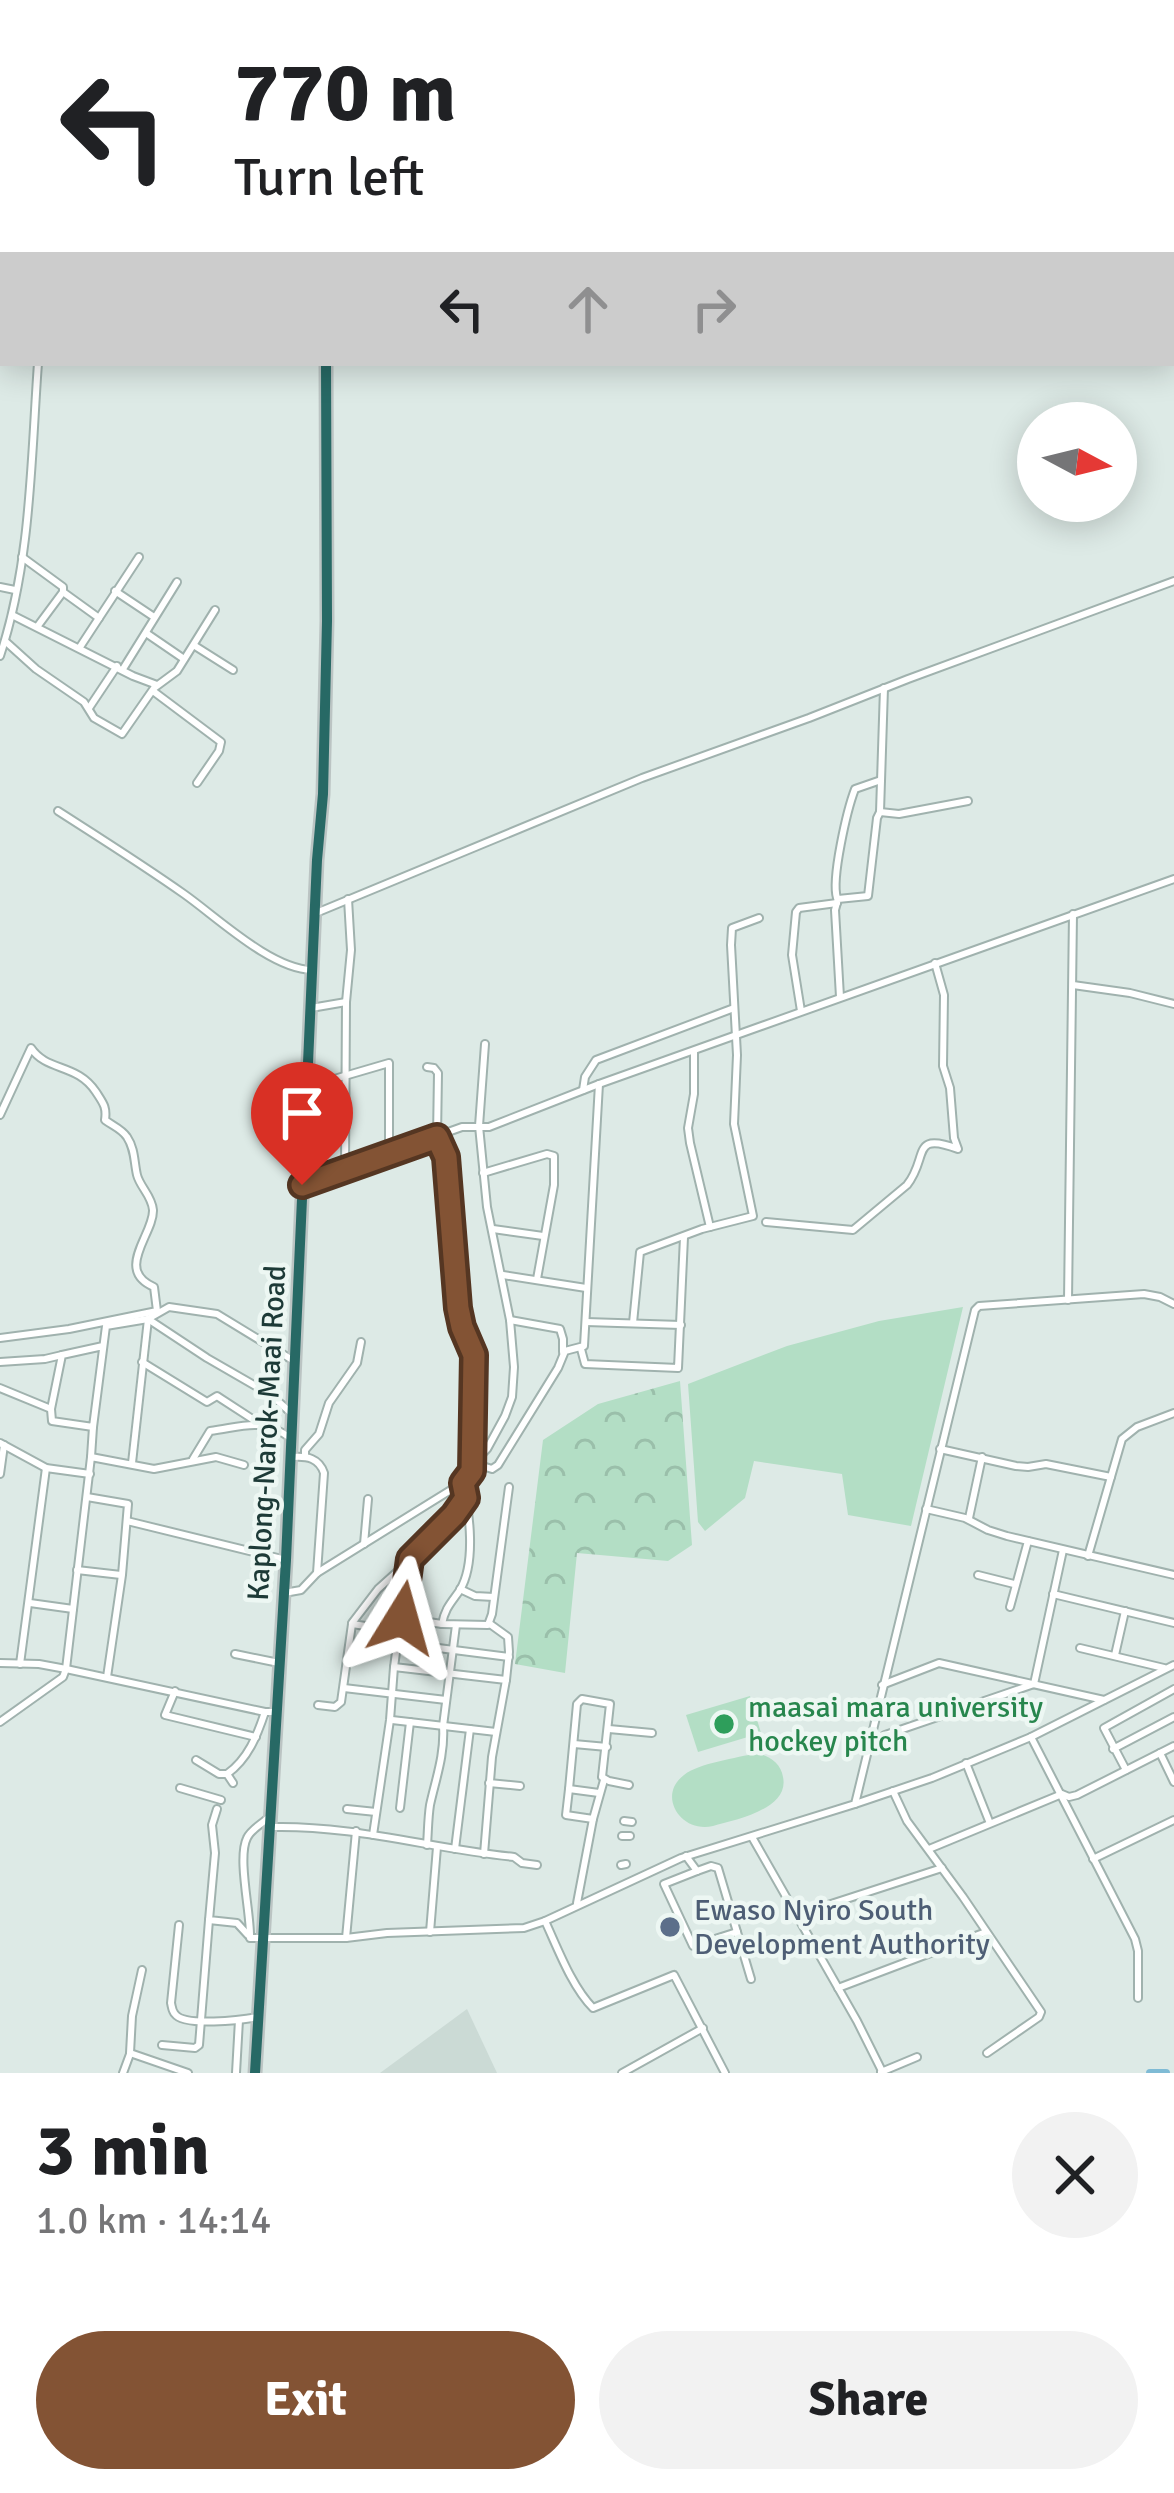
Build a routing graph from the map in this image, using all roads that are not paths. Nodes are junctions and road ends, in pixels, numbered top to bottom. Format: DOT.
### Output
graph roads {
  1 [pos="38,366"];
  2 [pos="326,366"];
  3 [pos="22,556"];
  4 [pos="139,557"];
  5 [pos="1174,581"];
  6 [pos="177,582"];
  7 [pos="0,587"];
  8 [pos="15,590"];
  9 [pos="116,591"];
  10 [pos="63,592"];
  11 [pos="215,610"];
  12 [pos="12,615"];
  13 [pos="154,617"];
  14 [pos="99,618"];
  15 [pos="4,626"];
  16 [pos="37,627"];
  17 [pos="146,633"];
  18 [pos="5,641"];
  19 [pos="194,646"];
  20 [pos="80,647"];
  21 [pos="0,656"];
  22 [pos="184,659"];
  23 [pos="120,668"];
  24 [pos="233,670"];
  25 [pos="155,688"];
  26 [pos="884,688"];
  27 [pos="89,709"];
  28 [pos="881,780"];
  29 [pos="197,783"];
  30 [pos="968,801"];
  31 [pos="58,811"];
  32 [pos="880,812"];
  33 [pos="1174,879"];
  34 [pos="348,899"];
  35 [pos="837,901"];
  36 [pos="315,913"];
  37 [pos="1073,914"];
  38 [pos="759,918"];
  39 [pos="935,963"];
  40 [pos="312,970"];
  41 [pos="1073,985"];
  42 [pos="840,997"];
  43 [pos="346,1002"];
  44 [pos="1174,1004"];
  45 [pos="311,1008"];
  46 [pos="734,1008"];
  47 [pos="800,1011"];
  48 [pos="736,1034"];
  49 [pos="485,1044"];
  50 [pos="694,1052"];
  51 [pos="427,1067"];
  52 [pos="345,1078"];
  53 [pos="599,1084"];
  54 [pos="307,1087"];
  55 [pos="583,1090"];
  56 [pos="0,1115"];
  57 [pos="479,1126"];
  58 [pos="437,1137"];
  59 [pos="389,1152"];
  60 [pos="345,1169"];
  61 [pos="483,1173"];
  62 [pos="302,1185"];
  63 [pos="766,1222"];
  64 [pos="710,1228"];
  65 [pos="492,1229"];
  66 [pos="543,1236"];
  67 [pos="684,1237"];
  68 [pos="502,1275"];
  69 [pos="537,1279"];
  70 [pos="586,1288"];
  71 [pos="1068,1300"];
  72 [pos="1174,1304"];
  73 [pos="157,1312"];
  74 [pos="148,1319"];
  75 [pos="510,1320"];
  76 [pos="586,1322"];
  77 [pos="633,1323"];
  78 [pos="681,1325"];
  79 [pos="0,1338"];
  80 [pos="361,1342"];
  81 [pos="104,1346"];
  82 [pos="581,1348"];
  83 [pos="563,1353"];
  84 [pos="62,1355"];
  85 [pos="294,1361"];
  86 [pos="0,1362"];
  87 [pos="142,1362"];
  88 [pos="0,1388"];
  89 [pos="51,1409"];
  90 [pos="291,1412"];
  91 [pos="1174,1414"];
  92 [pos="260,1424"];
  93 [pos="93,1427"];
  94 [pos="291,1439"];
  95 [pos="2,1444"];
  96 [pos="940,1449"];
  97 [pos="304,1456"];
  98 [pos="91,1457"];
  99 [pos="290,1457"];
  100 [pos="982,1457"];
  101 [pos="193,1460"];
  102 [pos="132,1463"];
  103 [pos="473,1463"];
  104 [pos="244,1465"];
  105 [pos="46,1468"];
  106 [pos="0,1474"];
  107 [pos="89,1474"];
  108 [pos="1111,1478"];
  109 [pos="463,1483"];
  110 [pos="509,1487"];
  111 [pos="87,1497"];
  112 [pos="466,1498"];
  113 [pos="368,1499"];
  114 [pos="926,1509"];
  115 [pos="970,1520"];
  116 [pos="127,1521"];
  117 [pos="1028,1541"];
  118 [pos="364,1544"];
  119 [pos="1063,1550"];
  120 [pos="1088,1556"];
  121 [pos="410,1559"];
  122 [pos="286,1560"];
  123 [pos="77,1570"];
  124 [pos="317,1574"];
  125 [pos="978,1575"];
  126 [pos="1174,1575"];
  127 [pos="122,1576"];
  128 [pos="1014,1584"];
  129 [pos="460,1589"];
  130 [pos="284,1594"];
  131 [pos="1053,1594"];
  132 [pos="494,1597"];
  133 [pos="30,1603"];
  134 [pos="1010,1606"];
  135 [pos="73,1609"];
  136 [pos="1125,1611"];
  137 [pos="401,1621"];
  138 [pos="1174,1623"];
  139 [pos="352,1624"];
  140 [pos="442,1624"];
  141 [pos="490,1624"];
  142 [pos="456,1625"];
  143 [pos="398,1642"];
  144 [pos="1080,1648"];
  145 [pos="452,1651"];
  146 [pos="235,1654"];
  147 [pos="1115,1656"];
  148 [pos="508,1657"];
  149 [pos="0,1663"];
  150 [pos="279,1663"];
  151 [pos="20,1664"];
  152 [pos="394,1667"];
  153 [pos="1171,1667"];
  154 [pos="66,1669"];
  155 [pos="449,1676"];
  156 [pos="107,1677"];
  157 [pos="506,1680"];
  158 [pos="1034,1684"];
  159 [pos="882,1685"];
  160 [pos="344,1688"];
  161 [pos="1174,1689"];
  162 [pos="175,1691"];
  163 [pos="391,1694"];
  164 [pos="446,1700"];
  165 [pos="1108,1700"];
  166 [pos="318,1705"];
  167 [pos="271,1712"];
  168 [pos="1174,1718"];
  169 [pos="390,1720"];
  170 [pos="0,1722"];
  171 [pos="410,1722"];
  172 [pos="443,1726"];
  173 [pos="470,1729"];
  174 [pos="609,1729"];
  175 [pos="496,1732"];
  176 [pos="652,1733"];
  177 [pos="256,1737"];
  178 [pos="1031,1737"];
  179 [pos="574,1744"];
  180 [pos="869,1745"];
  181 [pos="1174,1746"];
  182 [pos="607,1747"];
  183 [pos="1113,1749"];
  184 [pos="1160,1754"];
  185 [pos="196,1760"];
  186 [pos="966,1763"];
  187 [pos="1126,1770"];
  188 [pos="227,1774"];
  189 [pos="604,1780"];
  190 [pos="1174,1782"];
  191 [pos="233,1783"];
  192 [pos="489,1783"];
  193 [pos="629,1785"];
  194 [pos="520,1786"];
  195 [pos="181,1788"];
  196 [pos="568,1789"];
  197 [pos="893,1791"];
  198 [pos="599,1793"];
  199 [pos="1061,1794"];
  200 [pos="855,1804"];
  201 [pos="400,1808"];
  202 [pos="347,1809"];
  203 [pos="376,1812"];
  204 [pos="593,1819"];
  205 [pos="272,1820"];
  206 [pos="1174,1820"];
  207 [pos="989,1822"];
  208 [pos="356,1831"];
  209 [pos="373,1835"];
  210 [pos="752,1837"];
  211 [pos="427,1845"];
  212 [pos="437,1847"];
  213 [pos="455,1849"];
  214 [pos="929,1850"];
  215 [pos="484,1854"];
  216 [pos="686,1856"];
  217 [pos="1093,1858"];
  218 [pos="538,1865"];
  219 [pos="943,1868"];
  220 [pos="697,1871"];
  221 [pos="577,1905"];
  222 [pos="797,1915"];
  223 [pos="209,1920"];
  224 [pos="545,1921"];
  225 [pos="179,1925"];
  226 [pos="430,1932"];
  227 [pos="737,1932"];
  228 [pos="986,1932"];
  229 [pos="265,1937"];
  230 [pos="250,1938"];
  231 [pos="346,1938"];
  232 [pos="142,1970"];
  233 [pos="751,1979"];
  234 [pos="838,1988"];
  235 [pos="1138,1998"];
  236 [pos="259,2016"];
  237 [pos="239,2020"];
  238 [pos="201,2021"];
  239 [pos="704,2028"];
  240 [pos="163,2045"];
  241 [pos="130,2053"];
  242 [pos="987,2053"];
  243 [pos="916,2057"];
  244 [pos="882,2072"];
  245 [pos="124,2073"];
  246 [pos="188,2073"];
  247 [pos="236,2073"];
  248 [pos="255,2073"];
  249 [pos="622,2073"];
  250 [pos="725,2073"];
  1 -- 3 [label="street"];
  2 -- 36 [label="highway, Kaplong-Narok-Maai Road"];
  3 -- 8 [label="street"];
  3 -- 10 [label="street"];
  4 -- 9 [label="street"];
  5 -- 26 [label="street"];
  6 -- 13 [label="street"];
  7 -- 8 [label="street"];
  8 -- 12 [label="street"];
  9 -- 13 [label="street"];
  9 -- 14 [label="street"];
  10 -- 14 [label="street"];
  10 -- 16 [label="street"];
  11 -- 19 [label="street"];
  12 -- 15 [label="street"];
  12 -- 16 [label="street"];
  13 -- 17 [label="street"];
  14 -- 20 [label="street"];
  15 -- 18 [label="street"];
  16 -- 20 [label="street"];
  17 -- 22 [label="street"];
  17 -- 23 [label="street"];
  18 -- 21 [label="street"];
  18 -- 27 [label="street"];
  19 -- 22 [label="street"];
  19 -- 24 [label="street"];
  20 -- 23 [label="street"];
  22 -- 25 [label="street"];
  23 -- 25 [label="street"];
  23 -- 27 [label="street"];
  25 -- 27 [label="street"];
  25 -- 29 [label="street"];
  26 -- 28 [label="street"];
  26 -- 34 [label="street"];
  28 -- 32 [label="street"];
  28 -- 35 [label="street"];
  30 -- 32 [label="street"];
  31 -- 40 [label="street"];
  32 -- 35 [label="street"];
  33 -- 37 [label="street"];
  34 -- 36 [label="street"];
  34 -- 43 [label="street"];
  35 -- 42 [label="street"];
  35 -- 47 [label="street"];
  36 -- 40 [label="highway, Kaplong-Narok-Maai Road"];
  37 -- 39 [label="street"];
  37 -- 41 [label="street"];
  38 -- 46 [label="street"];
  39 -- 42 [label="street"];
  39 -- 63 [label="street"];
  40 -- 45 [label="highway, Kaplong-Narok-Maai Road"];
  41 -- 44 [label="street"];
  41 -- 71 [label="street"];
  42 -- 47 [label="street"];
  43 -- 45 [label="street"];
  43 -- 52 [label="street"];
  45 -- 54 [label="highway, Kaplong-Narok-Maai Road"];
  46 -- 48 [label="street"];
  46 -- 55 [label="street"];
  47 -- 48 [label="street"];
  48 -- 50 [label="street"];
  48 -- 64 [label="street"];
  49 -- 57 [label="street"];
  50 -- 53 [label="street"];
  50 -- 64 [label="street"];
  51 -- 58 [label="street"];
  52 -- 54 [label="street"];
  52 -- 59 [label="street"];
  52 -- 60 [label="street"];
  53 -- 55 [label="street"];
  53 -- 70 [label="street"];
  54 -- 62 [label="highway, Kaplong-Narok-Maai Road"];
  55 -- 57 [label="street"];
  56 -- 73 [label="street"];
  57 -- 58 [label="street"];
  57 -- 61 [label="street"];
  58 -- 59 [label="street"];
  58 -- 103 [label="street"];
  59 -- 60 [label="street"];
  60 -- 62 [label="street"];
  61 -- 65 [label="street"];
  61 -- 66 [label="street"];
  62 -- 85 [label="highway, Kaplong-Narok-Maai Road"];
  64 -- 67 [label="street"];
  65 -- 66 [label="street"];
  65 -- 68 [label="street"];
  66 -- 69 [label="street"];
  67 -- 77 [label="street"];
  67 -- 78 [label="street"];
  68 -- 69 [label="street"];
  68 -- 75 [label="street"];
  69 -- 70 [label="street"];
  70 -- 76 [label="street"];
  71 -- 72 [label="street"];
  71 -- 96 [label="street"];
  73 -- 74 [label="street"];
  73 -- 79 [label="street"];
  73 -- 85 [label="street"];
  74 -- 81 [label="street"];
  74 -- 87 [label="street"];
  74 -- 90 [label="street"];
  75 -- 83 [label="street"];
  75 -- 103 [label="street"];
  76 -- 77 [label="street"];
  76 -- 82 [label="street"];
  77 -- 78 [label="street"];
  78 -- 82 [label="street"];
  80 -- 97 [label="street"];
  81 -- 84 [label="street"];
  81 -- 93 [label="street"];
  82 -- 83 [label="street"];
  83 -- 103 [label="street"];
  84 -- 86 [label="street"];
  84 -- 89 [label="street"];
  85 -- 90 [label="highway, Kaplong-Narok-Maai Road"];
  87 -- 92 [label="street"];
  87 -- 102 [label="street"];
  88 -- 89 [label="street"];
  89 -- 93 [label="street"];
  90 -- 94 [label="highway, Kaplong-Narok-Maai Road"];
  91 -- 108 [label="street"];
  92 -- 94 [label="street"];
  92 -- 101 [label="street"];
  93 -- 98 [label="street"];
  94 -- 99 [label="highway, Kaplong-Narok-Maai Road"];
  95 -- 105 [label="street"];
  95 -- 106 [label="street"];
  96 -- 100 [label="street"];
  96 -- 114 [label="street"];
  97 -- 99 [label="street"];
  97 -- 124 [label="street"];
  98 -- 102 [label="street"];
  98 -- 107 [label="street"];
  99 -- 122 [label="highway, Kaplong-Narok-Maai Road"];
  100 -- 108 [label="street"];
  100 -- 115 [label="street"];
  101 -- 102 [label="street"];
  101 -- 104 [label="street"];
  103 -- 109 [label="street"];
  105 -- 107 [label="street"];
  105 -- 133 [label="street"];
  107 -- 111 [label="street"];
  108 -- 120 [label="street"];
  109 -- 112 [label="street"];
  109 -- 118 [label="street"];
  110 -- 132 [label="street"];
  111 -- 116 [label="street"];
  111 -- 123 [label="street"];
  112 -- 121 [label="street"];
  112 -- 129 [label="street"];
  113 -- 118 [label="street"];
  114 -- 115 [label="street"];
  114 -- 159 [label="street"];
  115 -- 117 [label="street"];
  116 -- 122 [label="street"];
  116 -- 127 [label="street"];
  117 -- 119 [label="street"];
  117 -- 128 [label="street"];
  118 -- 124 [label="street"];
  119 -- 120 [label="street"];
  119 -- 131 [label="street"];
  120 -- 126 [label="street"];
  121 -- 137 [label="street"];
  121 -- 139 [label="street"];
  122 -- 130 [label="highway, Kaplong-Narok-Maai Road"];
  123 -- 127 [label="street"];
  123 -- 135 [label="street"];
  124 -- 130 [label="street"];
  125 -- 128 [label="street"];
  127 -- 156 [label="street"];
  128 -- 134 [label="street"];
  129 -- 132 [label="street"];
  129 -- 140 [label="street"];
  130 -- 150 [label="highway, Kaplong-Narok-Maai Road"];
  131 -- 136 [label="street"];
  131 -- 158 [label="street"];
  132 -- 141 [label="street"];
  133 -- 135 [label="street"];
  133 -- 151 [label="street"];
  135 -- 154 [label="street"];
  136 -- 138 [label="street"];
  136 -- 147 [label="street"];
  137 -- 139 [label="street"];
  137 -- 140 [label="street"];
  137 -- 143 [label="street"];
  139 -- 160 [label="street"];
  140 -- 142 [label="street"];
  141 -- 142 [label="street"];
  141 -- 148 [label="street"];
  142 -- 145 [label="street"];
  143 -- 145 [label="street"];
  143 -- 152 [label="street"];
  144 -- 147 [label="street"];
  145 -- 148 [label="street"];
  145 -- 155 [label="street"];
  146 -- 150 [label="street"];
  147 -- 153 [label="street"];
  148 -- 157 [label="street"];
  149 -- 151 [label="street"];
  150 -- 167 [label="highway, Kaplong-Narok-Maai Road"];
  151 -- 154 [label="street"];
  152 -- 155 [label="street"];
  152 -- 163 [label="street"];
  153 -- 165 [label="street"];
  154 -- 156 [label="street"];
  154 -- 170 [label="street"];
  155 -- 157 [label="street"];
  155 -- 164 [label="street"];
  156 -- 162 [label="street"];
  157 -- 175 [label="street"];
  158 -- 159 [label="street"];
  158 -- 165 [label="street"];
  158 -- 180 [label="street"];
  159 -- 180 [label="street"];
  160 -- 163 [label="street"];
  160 -- 166 [label="street"];
  161 -- 183 [label="street"];
  162 -- 167 [label="street"];
  162 -- 177 [label="street"];
  163 -- 164 [label="street"];
  163 -- 169 [label="street"];
  164 -- 172 [label="street"];
  165 -- 178 [label="street"];
  167 -- 177 [label="street"];
  167 -- 205 [label="highway, Kaplong-Narok-Maai Road"];
  168 -- 183 [label="street"];
  169 -- 171 [label="street"];
  169 -- 203 [label="street"];
  171 -- 172 [label="street"];
  171 -- 201 [label="street"];
  172 -- 173 [label="street"];
  172 -- 211 [label="street"];
  173 -- 175 [label="street"];
  173 -- 213 [label="street"];
  174 -- 176 [label="street"];
  174 -- 179 [label="street"];
  174 -- 182 [label="street"];
  175 -- 192 [label="street"];
  177 -- 188 [label="street"];
  178 -- 186 [label="street"];
  178 -- 199 [label="street"];
  179 -- 182 [label="street"];
  179 -- 196 [label="street"];
  180 -- 200 [label="street"];
  181 -- 184 [label="street"];
  182 -- 189 [label="street"];
  183 -- 187 [label="street"];
  184 -- 187 [label="street"];
  184 -- 190 [label="street"];
  185 -- 188 [label="street"];
  186 -- 197 [label="street"];
  186 -- 207 [label="street"];
  187 -- 199 [label="street"];
  188 -- 191 [label="street"];
  189 -- 193 [label="street"];
  189 -- 198 [label="street"];
  192 -- 194 [label="street"];
  192 -- 215 [label="street"];
  195 -- 223 [label="street"];
  196 -- 198 [label="street"];
  196 -- 204 [label="street"];
  197 -- 200 [label="street"];
  197 -- 214 [label="street"];
  198 -- 204 [label="street"];
  199 -- 207 [label="street"];
  199 -- 217 [label="street"];
  200 -- 210 [label="street"];
  202 -- 203 [label="street"];
  203 -- 209 [label="street"];
  204 -- 221 [label="street"];
  205 -- 208 [label="street"];
  205 -- 229 [label="highway, Kaplong-Narok-Maai Road"];
  205 -- 230 [label="street"];
  206 -- 217 [label="street"];
  207 -- 214 [label="street"];
  208 -- 209 [label="street"];
  208 -- 231 [label="street"];
  209 -- 211 [label="street"];
  210 -- 216 [label="street"];
  210 -- 222 [label="street"];
  211 -- 212 [label="street"];
  212 -- 213 [label="street"];
  212 -- 226 [label="street"];
  213 -- 215 [label="street"];
  214 -- 219 [label="street"];
  215 -- 218 [label="street"];
  216 -- 220 [label="street"];
  216 -- 221 [label="street"];
  217 -- 235 [label="street"];
  219 -- 222 [label="street"];
  219 -- 228 [label="street"];
  220 -- 227 [label="street"];
  220 -- 227 [label="street"];
  221 -- 224 [label="street"];
  222 -- 234 [label="street"];
  223 -- 230 [label="street"];
  223 -- 238 [label="street"];
  224 -- 226 [label="street"];
  224 -- 239 [label="street"];
  225 -- 238 [label="street"];
  226 -- 231 [label="street"];
  227 -- 233 [label="street"];
  228 -- 234 [label="street"];
  228 -- 242 [label="street"];
  229 -- 230 [label="street"];
  229 -- 231 [label="street"];
  229 -- 236 [label="highway, Kaplong-Narok-Maai Road"];
  232 -- 241 [label="street"];
  234 -- 244 [label="street"];
  236 -- 237 [label="street"];
  236 -- 248 [label="highway, Kaplong-Narok-Maai Road"];
  237 -- 238 [label="street"];
  237 -- 247 [label="street"];
  238 -- 240 [label="street"];
  239 -- 249 [label="street"];
  239 -- 250 [label="street"];
  241 -- 245 [label="street"];
  241 -- 246 [label="street"];
  243 -- 244 [label="street"];
}
